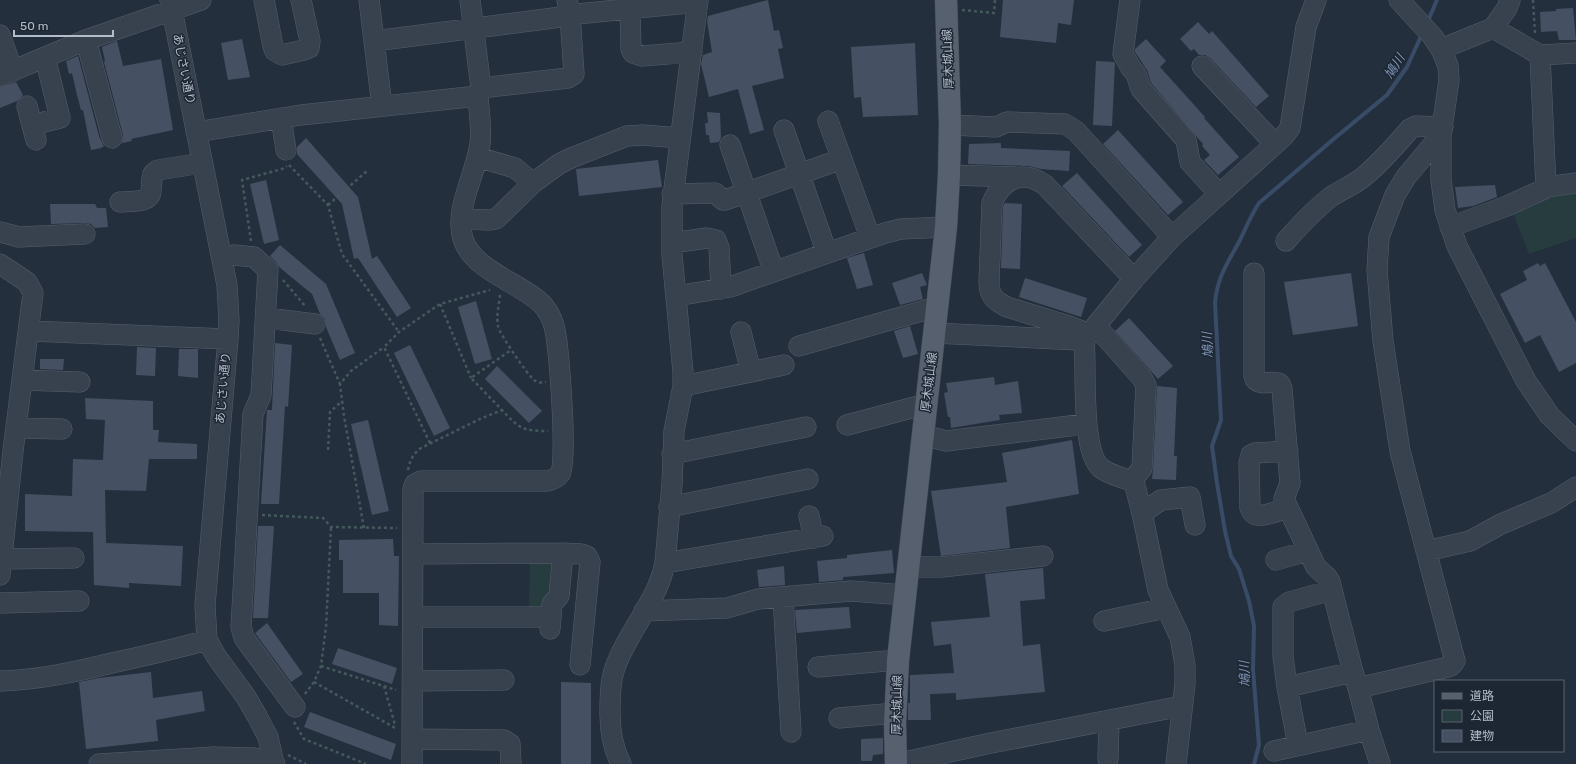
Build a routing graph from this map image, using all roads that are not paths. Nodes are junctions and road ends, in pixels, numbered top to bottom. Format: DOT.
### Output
graph roads {
  1 [pos="201,0"];
  2 [pos="264,0"];
  3 [pos="302,0"];
  4 [pos="369,0"];
  5 [pos="470,0"];
  6 [pos="1130,0"];
  7 [pos="1316,0"];
  8 [pos="1399,0"];
  9 [pos="1510,0"];
  10 [pos="698,1"];
  11 [pos="171,5"];
  12 [pos="950,5"];
  13 [pos="568,8"];
  14 [pos="630,8"];
  15 [pos="474,28"];
  16 [pos="1493,28"];
  17 [pos="0,35"];
  18 [pos="86,40"];
  19 [pos="374,41"];
  20 [pos="1437,44"];
  21 [pos="692,52"];
  22 [pos="1576,53"];
  23 [pos="1537,54"];
  24 [pos="45,57"];
  25 [pos="1202,66"];
  26 [pos="7,73"];
  27 [pos="479,92"];
  28 [pos="27,106"];
  29 [pos="382,106"];
  30 [pos="281,118"];
  31 [pos="828,121"];
  32 [pos="950,125"];
  33 [pos="784,130"];
  34 [pos="1442,131"];
  35 [pos="196,132"];
  36 [pos="112,138"];
  37 [pos="680,138"];
  38 [pos="1275,144"];
  39 [pos="730,145"];
  40 [pos="286,150"];
  41 [pos="477,157"];
  42 [pos="842,159"];
  43 [pos="202,163"];
  44 [pos="799,175"];
  45 [pos="949,175"];
  46 [pos="1016,177"];
  47 [pos="533,183"];
  48 [pos="1576,183"];
  49 [pos="1546,187"];
  50 [pos="747,193"];
  51 [pos="672,194"];
  52 [pos="1219,194"];
  53 [pos="120,202"];
  54 [pos="462,219"];
  55 [pos="946,227"];
  56 [pos="1450,227"];
  57 [pos="1290,231"];
  58 [pos="0,232"];
  59 [pos="85,234"];
  60 [pos="870,237"];
  61 [pos="1172,237"];
  62 [pos="672,243"];
  63 [pos="827,253"];
  64 [pos="222,258"];
  65 [pos="0,264"];
  66 [pos="774,272"];
  67 [pos="1254,273"];
  68 [pos="1134,279"];
  69 [pos="721,289"];
  70 [pos="676,296"];
  71 [pos="937,310"];
  72 [pos="267,318"];
  73 [pos="315,324"];
  74 [pos="29,331"];
  75 [pos="741,332"];
  76 [pos="934,333"];
  77 [pos="1089,333"];
  78 [pos="228,338"];
  79 [pos="799,346"];
  80 [pos="784,365"];
  81 [pos="751,372"];
  82 [pos="22,380"];
  83 [pos="80,382"];
  84 [pos="683,386"];
  85 [pos="926,404"];
  86 [pos="1086,424"];
  87 [pos="846,426"];
  88 [pos="806,427"];
  89 [pos="16,428"];
  90 [pos="62,429"];
  91 [pos="923,435"];
  92 [pos="1576,441"];
  93 [pos="6,450"];
  94 [pos="1288,452"];
  95 [pos="672,454"];
  96 [pos="808,479"];
  97 [pos="1132,481"];
  98 [pos="1576,487"];
  99 [pos="669,507"];
  100 [pos="1288,508"];
  101 [pos="1142,513"];
  102 [pos="809,516"];
  103 [pos="1195,525"];
  104 [pos="2,539"];
  105 [pos="1308,551"];
  106 [pos="1426,551"];
  107 [pos="563,553"];
  108 [pos="413,554"];
  109 [pos="1043,556"];
  110 [pos="74,558"];
  111 [pos="1276,560"];
  112 [pos="665,563"];
  113 [pos="1,567"];
  114 [pos="908,567"];
  115 [pos="1332,590"];
  116 [pos="905,595"];
  117 [pos="783,597"];
  118 [pos="79,601"];
  119 [pos="0,603"];
  120 [pos="1166,608"];
  121 [pos="644,611"];
  122 [pos="413,617"];
  123 [pos="1104,621"];
  124 [pos="207,640"];
  125 [pos="576,657"];
  126 [pos="898,660"];
  127 [pos="818,667"];
  128 [pos="504,680"];
  129 [pos="1355,680"];
  130 [pos="0,681"];
  131 [pos="406,686"];
  132 [pos="1287,687"];
  133 [pos="1182,706"];
  134 [pos="295,707"];
  135 [pos="896,714"];
  136 [pos="839,718"];
  137 [pos="1109,720"];
  138 [pos="1369,730"];
  139 [pos="791,732"];
  140 [pos="406,735"];
  141 [pos="1298,745"];
  142 [pos="1274,751"];
  143 [pos="1108,759"];
  144 [pos="278,762"];
  145 [pos="100,764"];
  146 [pos="412,764"];
  147 [pos="511,764"];
  148 [pos="621,764"];
  149 [pos="896,764"];
  150 [pos="1176,764"];
  151 [pos="1380,764"];
  1 -- 11 [label="street"];
  2 -- 3 [label="street"];
  4 -- 19 [label="street"];
  5 -- 15 [label="street"];
  6 -- 52 [label="street"];
  7 -- 38 [label="street"];
  8 -- 20 [label="street"];
  9 -- 16 [label="street"];
  10 -- 14 [label="street"];
  10 -- 21 [label="street"];
  11 -- 18 [label="street"];
  11 -- 35 [label="street, あじさい通り"];
  12 -- 32 [label="main road, 厚木城山線"];
  13 -- 14 [label="street"];
  13 -- 15 [label="street"];
  13 -- 27 [label="street"];
  14 -- 21 [label="street"];
  15 -- 19 [label="street"];
  15 -- 27 [label="street"];
  16 -- 20 [label="street"];
  16 -- 23 [label="street"];
  17 -- 26 [label="street"];
  18 -- 24 [label="street"];
  18 -- 36 [label="street"];
  19 -- 29 [label="street"];
  20 -- 34 [label="street"];
  21 -- 37 [label="street"];
  22 -- 23 [label="street"];
  23 -- 49 [label="street"];
  24 -- 26 [label="street"];
  24 -- 28 [label="street"];
  25 -- 38 [label="street"];
  27 -- 29 [label="street"];
  27 -- 41 [label="street"];
  29 -- 30 [label="street"];
  30 -- 35 [label="street"];
  30 -- 40 [label="street"];
  31 -- 42 [label="street"];
  32 -- 45 [label="main road, 厚木城山線"];
  32 -- 61 [label="street"];
  33 -- 44 [label="street"];
  34 -- 56 [label="street"];
  34 -- 57 [label="street"];
  34 -- 106 [label="street"];
  35 -- 43 [label="street, あじさい通り"];
  37 -- 47 [label="street"];
  37 -- 51 [label="street"];
  38 -- 52 [label="street"];
  39 -- 50 [label="street"];
  41 -- 47 [label="street"];
  41 -- 54 [label="street"];
  42 -- 44 [label="street"];
  42 -- 60 [label="street"];
  43 -- 53 [label="street"];
  43 -- 64 [label="street, あじさい通り"];
  44 -- 50 [label="street"];
  44 -- 63 [label="street"];
  45 -- 46 [label="street"];
  45 -- 55 [label="main road, 厚木城山線"];
  46 -- 68 [label="street"];
  46 -- 77 [label="street"];
  47 -- 54 [label="street"];
  48 -- 49 [label="street"];
  49 -- 56 [label="street"];
  50 -- 51 [label="street"];
  50 -- 66 [label="street"];
  51 -- 62 [label="street"];
  52 -- 61 [label="street"];
  54 -- 108 [label="street"];
  55 -- 60 [label="street"];
  55 -- 71 [label="main road, 厚木城山線"];
  56 -- 92 [label="street"];
  58 -- 59 [label="street"];
  60 -- 63 [label="street"];
  61 -- 68 [label="street"];
  62 -- 69 [label="street"];
  62 -- 70 [label="street"];
  63 -- 66 [label="street"];
  64 -- 72 [label="street"];
  64 -- 78 [label="street, あじさい通り"];
  65 -- 74 [label="street"];
  66 -- 69 [label="street"];
  67 -- 94 [label="street"];
  68 -- 77 [label="street"];
  69 -- 70 [label="street"];
  70 -- 84 [label="street"];
  71 -- 76 [label="main road, 厚木城山線"];
  71 -- 79 [label="street"];
  72 -- 73 [label="street"];
  72 -- 134 [label="street"];
  74 -- 78 [label="street"];
  74 -- 82 [label="street"];
  75 -- 81 [label="street"];
  76 -- 77 [label="street"];
  76 -- 85 [label="main road, 厚木城山線"];
  77 -- 86 [label="street"];
  77 -- 97 [label="street"];
  78 -- 124 [label="street, あじさい通り"];
  80 -- 81 [label="street"];
  81 -- 84 [label="street"];
  82 -- 83 [label="street"];
  82 -- 89 [label="street"];
  84 -- 95 [label="street"];
  85 -- 87 [label="street"];
  85 -- 91 [label="main road, 厚木城山線"];
  86 -- 91 [label="street"];
  86 -- 97 [label="street"];
  88 -- 95 [label="street"];
  89 -- 90 [label="street"];
  89 -- 93 [label="street"];
  91 -- 114 [label="main road, 厚木城山線"];
  93 -- 104 [label="street"];
  94 -- 100 [label="street"];
  94 -- 100 [label="street"];
  95 -- 99 [label="street"];
  96 -- 99 [label="street"];
  97 -- 101 [label="street"];
  98 -- 106 [label="street"];
  99 -- 112 [label="street"];
  100 -- 105 [label="street"];
  101 -- 103 [label="street"];
  101 -- 120 [label="street"];
  102 -- 112 [label="street"];
  104 -- 113 [label="street"];
  105 -- 111 [label="street"];
  105 -- 115 [label="street"];
  106 -- 129 [label="street"];
  107 -- 108 [label="street"];
  107 -- 122 [label="street"];
  107 -- 125 [label="street"];
  108 -- 122 [label="street"];
  109 -- 114 [label="street"];
  110 -- 113 [label="street"];
  112 -- 121 [label="street"];
  114 -- 116 [label="main road, 厚木城山線"];
  115 -- 129 [label="street"];
  115 -- 132 [label="street"];
  116 -- 117 [label="street"];
  116 -- 126 [label="main road, 厚木城山線"];
  117 -- 121 [label="street"];
  117 -- 139 [label="street"];
  118 -- 119 [label="street"];
  120 -- 123 [label="street"];
  120 -- 133 [label="street"];
  121 -- 148 [label="street"];
  122 -- 131 [label="street"];
  124 -- 130 [label="street"];
  124 -- 144 [label="street, あじさい通り"];
  126 -- 127 [label="street"];
  126 -- 135 [label="main road, 厚木城山線"];
  128 -- 131 [label="street"];
  129 -- 132 [label="street"];
  129 -- 138 [label="street"];
  131 -- 140 [label="street"];
  132 -- 141 [label="street"];
  133 -- 137 [label="street"];
  133 -- 150 [label="street"];
  135 -- 136 [label="street"];
  135 -- 149 [label="main road, 厚木城山線"];
  137 -- 143 [label="street"];
  137 -- 149 [label="street"];
  138 -- 141 [label="street"];
  138 -- 151 [label="street"];
  140 -- 146 [label="street"];
  140 -- 147 [label="street"];
  141 -- 142 [label="street"];
  144 -- 145 [label="street"];
}
